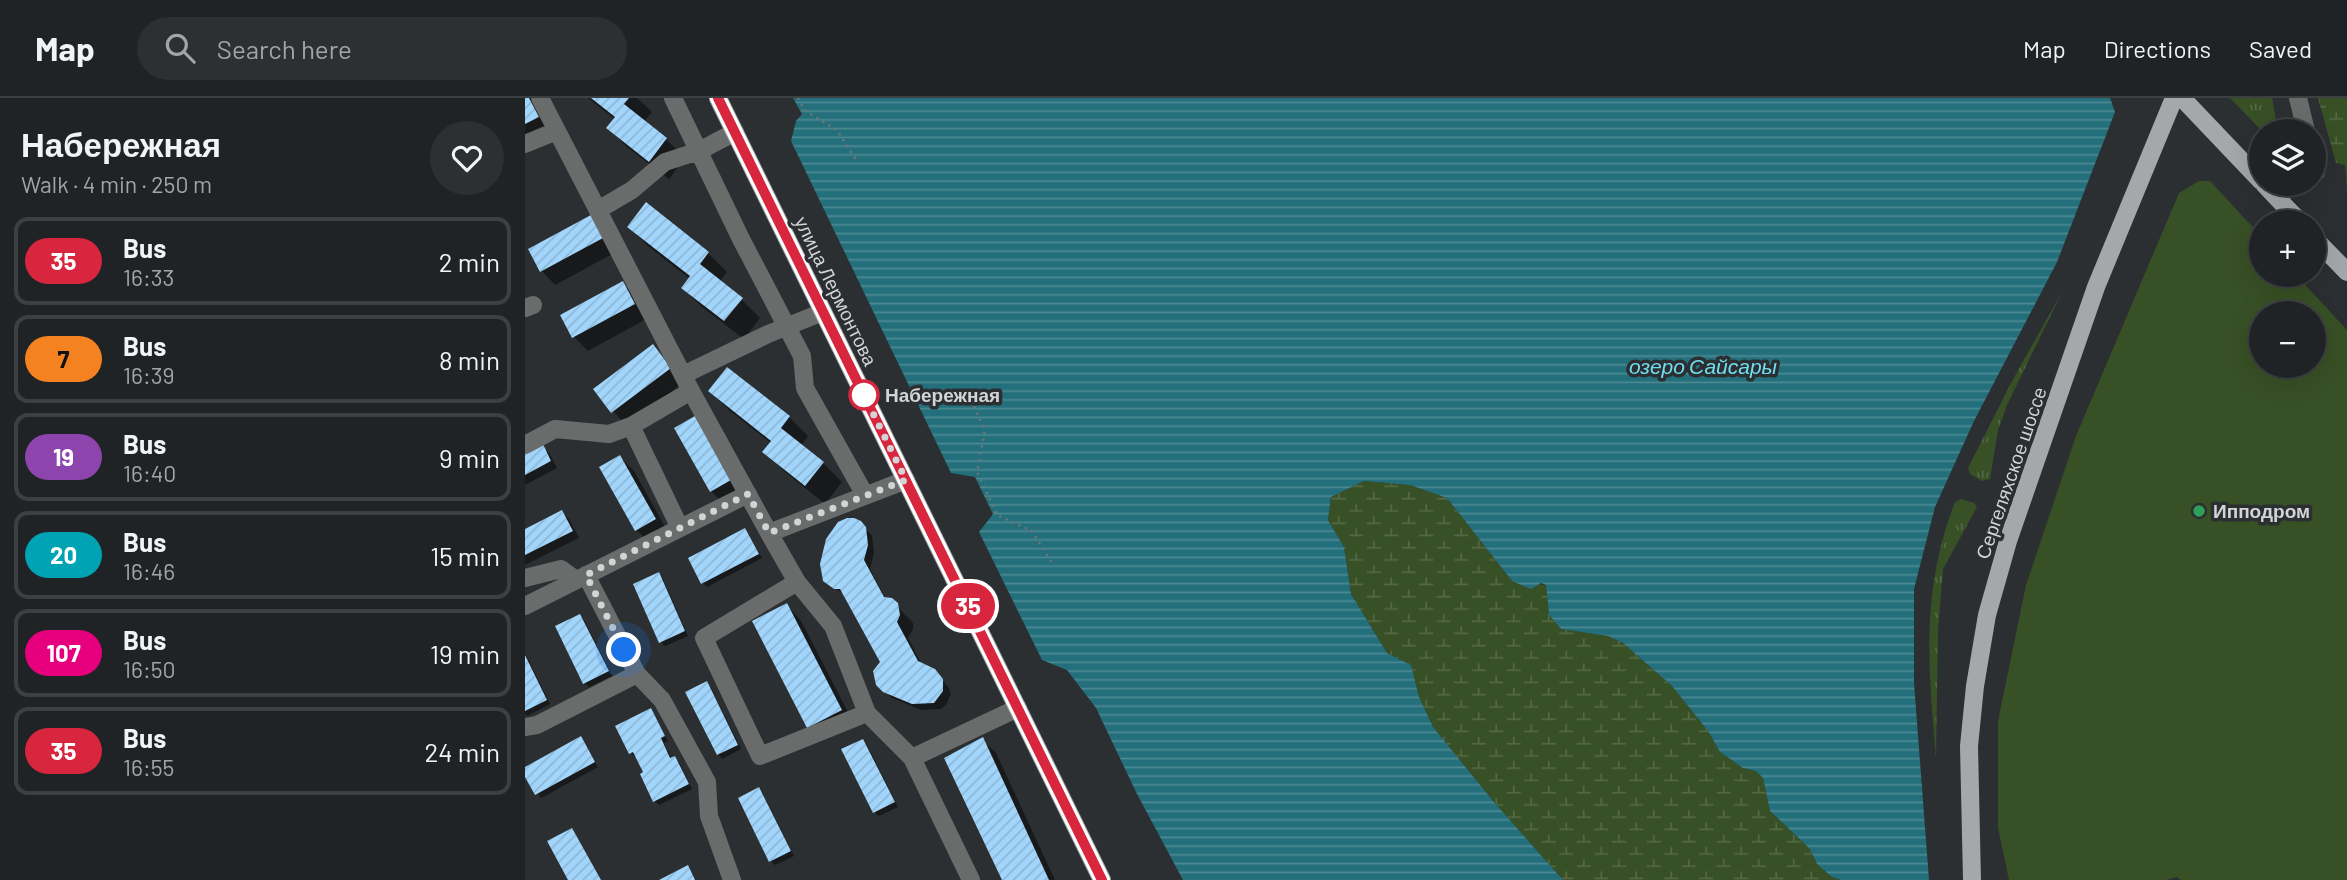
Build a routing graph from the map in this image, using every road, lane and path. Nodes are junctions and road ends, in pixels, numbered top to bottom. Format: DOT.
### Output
graph roads {
  1 [pos="540,98"];
  2 [pos="673,98"];
  3 [pos="718,98"];
  4 [pos="798,98"];
  5 [pos="2174,98"];
  6 [pos="2182,98"];
  7 [pos="2298,98"];
  8 [pos="2303,119"];
  9 [pos="557,131"];
  10 [pos="735,132"];
  11 [pos="525,144"];
  12 [pos="699,151"];
  13 [pos="856,160"];
  14 [pos="2249,168"];
  15 [pos="2275,196"];
  16 [pos="598,210"];
  17 [pos="2289,210"];
  18 [pos="2326,250"];
  19 [pos="2347,272"];
  20 [pos="823,312"];
  21 [pos="788,327"];
  22 [pos="687,384"];
  23 [pos="971,400"];
  24 [pos="631,426"];
  25 [pos="525,445"];
  26 [pos="906,480"];
  27 [pos="748,494"];
  28 [pos="865,495"];
  29 [pos="680,528"];
  30 [pos="769,533"];
  31 [pos="1052,564"];
  32 [pos="525,578"];
  33 [pos="581,578"];
  34 [pos="797,582"];
  35 [pos="525,606"];
  36 [pos="637,674"];
  37 [pos="1018,708"];
  38 [pos="867,713"];
  39 [pos="525,727"];
  40 [pos="912,758"];
  41 [pos="732,880"];
  42 [pos="971,880"];
  43 [pos="1102,880"];
  44 [pos="1972,880"];
  1 -- 9 [label="street"];
  2 -- 12 [label="street"];
  3 -- 10 [label="main road, улица Лермонтова"];
  4 -- 13 [label="path"];
  5 -- 44 [label="main road, Сергеляхское шоссе"];
  6 -- 14 [label="main road"];
  7 -- 8 [label="street"];
  9 -- 11 [label="street"];
  9 -- 16 [label="street"];
  10 -- 12 [label="street"];
  10 -- 20 [label="main road, улица Лермонтова"];
  12 -- 16 [label="street"];
  12 -- 21 [label="street"];
  15 -- 17 [label="main road"];
  16 -- 22 [label="street"];
  18 -- 19 [label="main road"];
  20 -- 21 [label="street"];
  20 -- 26 [label="main road, улица Лермонтова"];
  21 -- 22 [label="street"];
  21 -- 28 [label="street"];
  22 -- 24 [label="street"];
  22 -- 27 [label="street"];
  23 -- 31 [label="path"];
  24 -- 25 [label="street"];
  24 -- 29 [label="street"];
  26 -- 28 [label="street"];
  26 -- 37 [label="main road, улица Лермонтова"];
  27 -- 29 [label="street"];
  27 -- 30 [label="street"];
  28 -- 30 [label="street"];
  29 -- 33 [label="street"];
  30 -- 34 [label="street"];
  32 -- 33 [label="street"];
  33 -- 35 [label="street"];
  33 -- 36 [label="street"];
  34 -- 38 [label="street"];
  34 -- 38 [label="street"];
  36 -- 39 [label="street"];
  36 -- 41 [label="street"];
  37 -- 40 [label="street"];
  37 -- 43 [label="main road, улица Лермонтова"];
  38 -- 40 [label="street"];
  40 -- 42 [label="street"];
}
